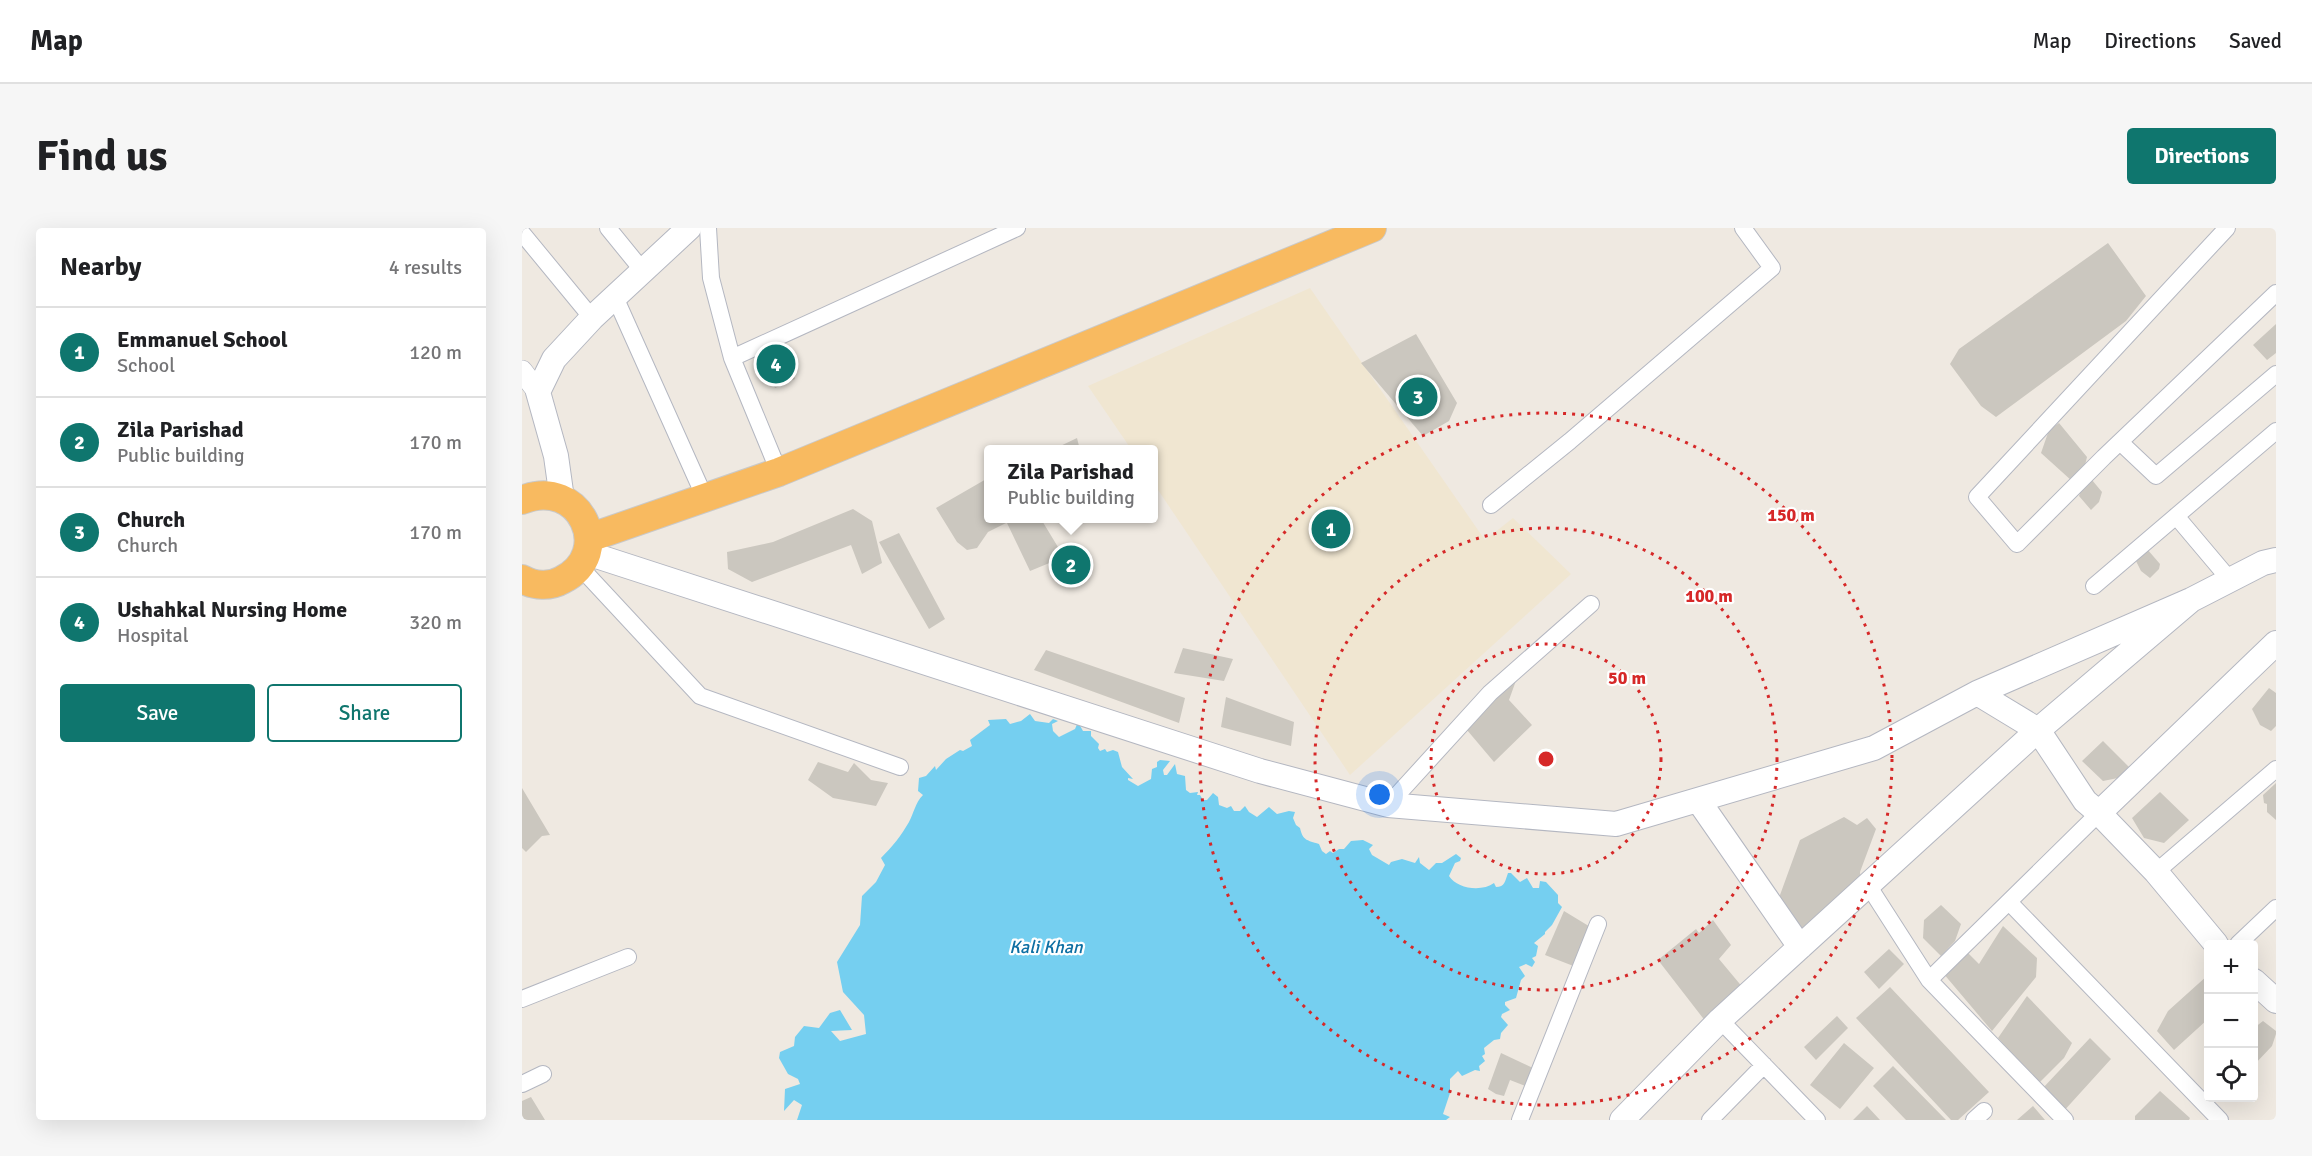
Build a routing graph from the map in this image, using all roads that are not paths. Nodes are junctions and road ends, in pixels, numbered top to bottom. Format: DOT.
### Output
graph roads {
  1 [pos="608,228"];
  2 [pos="708,228"];
  3 [pos="1017,228"];
  4 [pos="1372,228"];
  5 [pos="1743,228"];
  6 [pos="2227,228"];
  7 [pos="676,232"];
  8 [pos="522,233"];
  9 [pos="1337,235"];
  10 [pos="643,271"];
  11 [pos="2276,293"];
  12 [pos="615,297"];
  13 [pos="592,318"];
  14 [pos="732,358"];
  15 [pos="522,371"];
  16 [pos="2276,374"];
  17 [pos="538,392"];
  18 [pos="2276,431"];
  19 [pos="2120,442"];
  20 [pos="779,472"];
  21 [pos="705,498"];
  22 [pos="562,499"];
  23 [pos="522,501"];
  24 [pos="1491,505"];
  25 [pos="2176,516"];
  26 [pos="585,553"];
  27 [pos="2276,560"];
  28 [pos="2230,580"];
  29 [pos="524,583"];
  30 [pos="2094,586"];
  31 [pos="2192,600"];
  32 [pos="1591,604"];
  33 [pos="2276,643"];
  34 [pos="1977,693"];
  35 [pos="2038,730"];
  36 [pos="900,767"];
  37 [pos="2276,769"];
  38 [pos="1698,800"];
  39 [pos="1388,805"];
  40 [pos="2099,813"];
  41 [pos="2156,872"];
  42 [pos="1868,885"];
  43 [pos="2008,902"];
  44 [pos="2276,908"];
  45 [pos="1598,924"];
  46 [pos="2212,940"];
  47 [pos="2243,940"];
  48 [pos="1800,947"];
  49 [pos="628,957"];
  50 [pos="1929,980"];
  51 [pos="2258,985"];
  52 [pos="522,999"];
  53 [pos="2276,1001"];
  54 [pos="1720,1020"];
  55 [pos="1764,1065"];
  56 [pos="543,1074"];
  57 [pos="522,1083"];
  58 [pos="1520,1120"];
  59 [pos="1622,1120"];
  60 [pos="1710,1120"];
  61 [pos="1817,1120"];
  62 [pos="2065,1120"];
  63 [pos="2220,1120"];
  1 -- 10 [label="street"];
  2 -- 14 [label="street"];
  3 -- 14 [label="street"];
  4 -- 9 [label="highway"];
  5 -- 24 [label="street"];
  6 -- 19 [label="street"];
  7 -- 10 [label="main road"];
  8 -- 13 [label="street"];
  9 -- 20 [label="highway"];
  10 -- 12 [label="main road"];
  11 -- 19 [label="street"];
  12 -- 13 [label="main road"];
  12 -- 21 [label="street"];
  13 -- 17 [label="main road"];
  14 -- 20 [label="street"];
  15 -- 17 [label="street"];
  16 -- 19 [label="street"];
  17 -- 22 [label="main road"];
  18 -- 25 [label="street"];
  20 -- 21 [label="highway"];
  21 -- 26 [label="highway"];
  22 -- 23 [label="highway"];
  22 -- 26 [label="highway"];
  25 -- 28 [label="street"];
  25 -- 30 [label="street"];
  26 -- 29 [label="highway"];
  26 -- 36 [label="street"];
  26 -- 39 [label="main road"];
  27 -- 28 [label="main road"];
  28 -- 31 [label="main road"];
  31 -- 34 [label="main road"];
  31 -- 35 [label="main road"];
  32 -- 39 [label="street"];
  33 -- 40 [label="main road"];
  34 -- 35 [label="main road"];
  34 -- 38 [label="main road"];
  35 -- 40 [label="main road"];
  35 -- 42 [label="main road"];
  37 -- 41 [label="street"];
  38 -- 39 [label="main road"];
  38 -- 48 [label="main road"];
  40 -- 41 [label="main road"];
  40 -- 43 [label="street"];
  41 -- 46 [label="main road"];
  42 -- 48 [label="main road"];
  42 -- 50 [label="street"];
  43 -- 50 [label="street"];
  43 -- 63 [label="street"];
  44 -- 47 [label="street"];
  45 -- 58 [label="street"];
  48 -- 54 [label="main road"];
  49 -- 52 [label="street"];
  50 -- 62 [label="street"];
  51 -- 53 [label="main road"];
  54 -- 55 [label="street"];
  54 -- 59 [label="main road"];
  55 -- 60 [label="street"];
  55 -- 61 [label="street"];
  56 -- 57 [label="street"];
}
